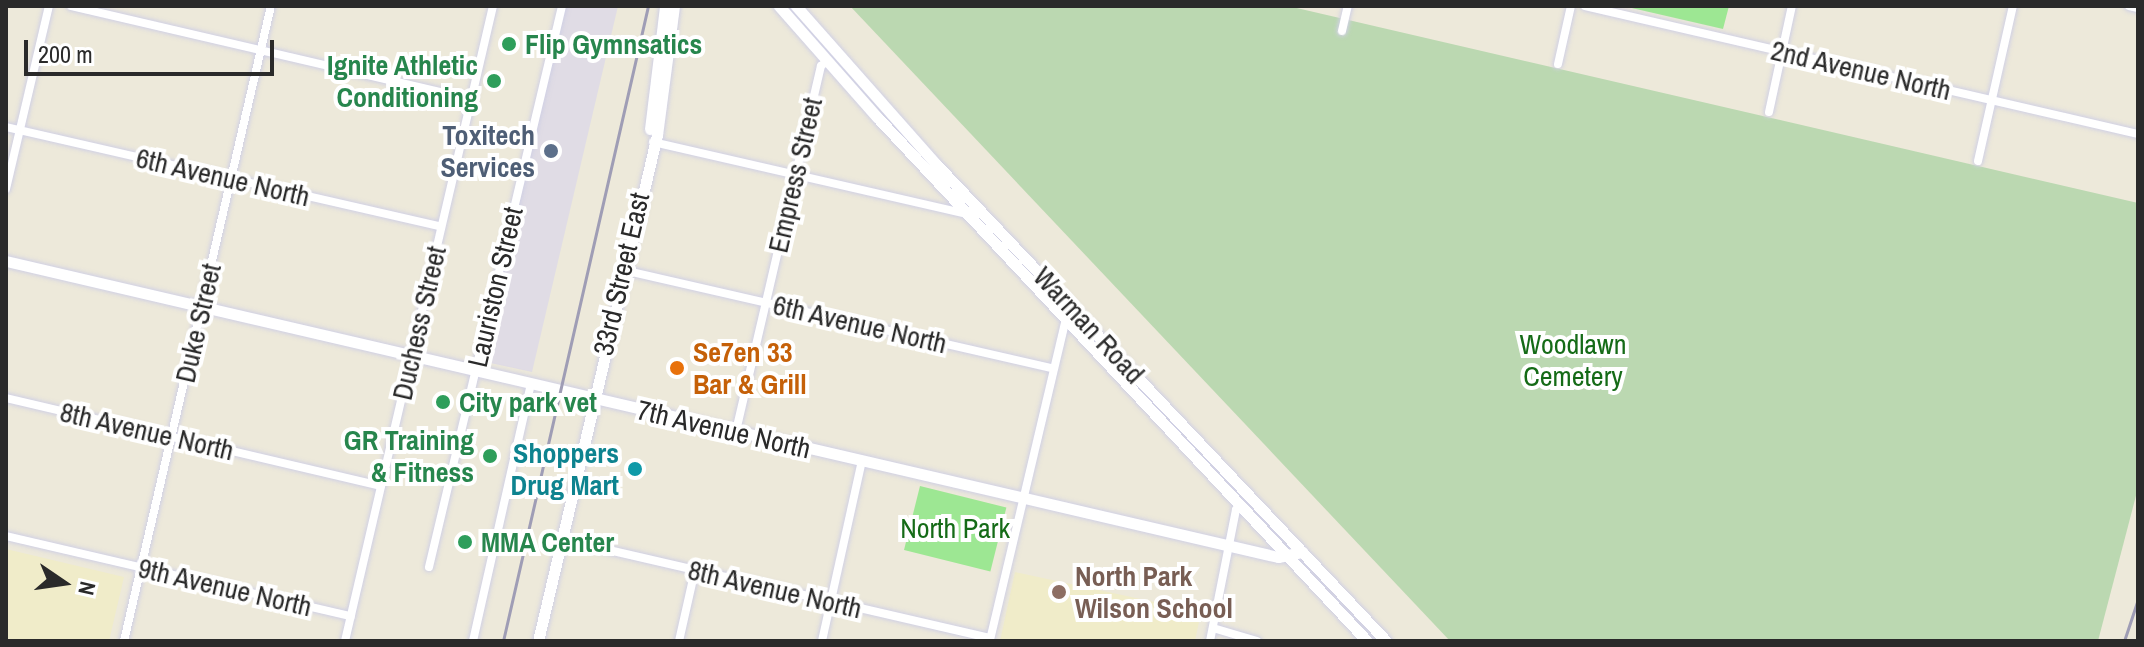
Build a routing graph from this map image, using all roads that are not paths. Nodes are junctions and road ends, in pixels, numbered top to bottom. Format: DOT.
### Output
graph roads {
  1 [pos="49,6"];
  2 [pos="71,6"];
  3 [pos="271,6"];
  4 [pos="493,6"];
  5 [pos="562,6"];
  6 [pos="665,6"];
  7 [pos="674,6"];
  8 [pos="779,6"];
  9 [pos="796,6"];
  10 [pos="1348,6"];
  11 [pos="1571,6"];
  12 [pos="1585,6"];
  13 [pos="1792,6"];
  14 [pos="2013,6"];
  15 [pos="1342,31"];
  16 [pos="261,49"];
  17 [pos="1782,52"];
  18 [pos="826,62"];
  19 [pos="1558,64"];
  20 [pos="471,99"];
  21 [pos="1991,100"];
  22 [pos="1769,112"];
  23 [pos="6,127"];
  24 [pos="20,130"];
  25 [pos="2138,134"];
  26 [pos="652,142"];
  27 [pos="1978,161"];
  28 [pos="796,174"];
  29 [pos="231,179"];
  30 [pos="6,189"];
  31 [pos="969,215"];
  32 [pos="441,227"];
  33 [pos="6,261"];
  34 [pos="623,270"];
  35 [pos="767,302"];
  36 [pos="202,306"];
  37 [pos="1069,313"];
  38 [pos="411,355"];
  39 [pos="1051,368"];
  40 [pos="475,371"];
  41 [pos="531,384"];
  42 [pos="6,398"];
  43 [pos="593,399"];
  44 [pos="736,431"];
  45 [pos="170,437"];
  46 [pos="862,461"];
  47 [pos="381,486"];
  48 [pos="1023,498"];
  49 [pos="1242,507"];
  50 [pos="6,536"];
  51 [pos="561,539"];
  52 [pos="1228,545"];
  53 [pos="1302,552"];
  54 [pos="1289,558"];
  55 [pos="429,567"];
  56 [pos="140,568"];
  57 [pos="695,570"];
  58 [pos="831,602"];
  59 [pos="351,616"];
  60 [pos="1213,628"];
  61 [pos="990,640"];
  62 [pos="124,641"];
  63 [pos="345,641"];
  64 [pos="473,641"];
  65 [pos="538,641"];
  66 [pos="679,641"];
  67 [pos="822,641"];
  68 [pos="1210,641"];
  69 [pos="1257,641"];
  70 [pos="1367,641"];
  71 [pos="1386,641"];
  1 -- 24 [label="street"];
  2 -- 16 [label="street"];
  3 -- 16 [label="street, Duke Street"];
  4 -- 20 [label="street, Duchess Street"];
  5 -- 40 [label="street, Lauriston Street"];
  6 -- 26 [label="street, 33rd Street East"];
  7 -- 26 [label="street, 33rd Street East"];
  8 -- 18 [label="street, Warman Road"];
  9 -- 37 [label="street, Warman Road"];
  10 -- 15 [label="street"];
  11 -- 19 [label="street"];
  12 -- 17 [label="street, 2nd Avenue North"];
  13 -- 17 [label="street"];
  14 -- 21 [label="street"];
  16 -- 20 [label="street"];
  16 -- 29 [label="street, Duke Street"];
  17 -- 21 [label="street, 2nd Avenue North"];
  17 -- 22 [label="street"];
  18 -- 28 [label="street, Empress Street"];
  18 -- 31 [label="street, Warman Road"];
  20 -- 32 [label="street, Duchess Street"];
  21 -- 25 [label="street, 2nd Avenue North"];
  21 -- 27 [label="street"];
  23 -- 24 [label="street, 6th Avenue North"];
  24 -- 29 [label="street, 6th Avenue North"];
  24 -- 30 [label="street"];
  26 -- 28 [label="street"];
  26 -- 34 [label="street, 33rd Street East"];
  28 -- 31 [label="street"];
  28 -- 35 [label="street, Empress Street"];
  29 -- 32 [label="street, 6th Avenue North"];
  29 -- 36 [label="street, Duke Street"];
  31 -- 37 [label="street, Warman Road"];
  32 -- 38 [label="street, Duchess Street"];
  33 -- 36 [label="street, 7th Avenue North"];
  34 -- 35 [label="street, 6th Avenue North"];
  34 -- 43 [label="street, 33rd Street East"];
  35 -- 39 [label="street, 6th Avenue North"];
  35 -- 44 [label="street, Empress Street"];
  36 -- 38 [label="street, 7th Avenue North"];
  36 -- 45 [label="street, Duke Street"];
  37 -- 39 [label="street"];
  37 -- 49 [label="street, Warman Road"];
  37 -- 53 [label="street, Warman Road"];
  38 -- 40 [label="street, 7th Avenue North"];
  38 -- 47 [label="street, Duchess Street"];
  39 -- 48 [label="street"];
  40 -- 41 [label="street, 7th Avenue North"];
  40 -- 55 [label="street, Lauriston Street"];
  41 -- 43 [label="street, 7th Avenue North"];
  41 -- 64 [label="street"];
  42 -- 45 [label="street, 8th Avenue North"];
  43 -- 44 [label="street, 7th Avenue North"];
  43 -- 51 [label="street, 33rd Street East"];
  44 -- 46 [label="street, 7th Avenue North"];
  45 -- 47 [label="street, 8th Avenue North"];
  45 -- 56 [label="street, Duke Street"];
  46 -- 48 [label="street, 7th Avenue North"];
  46 -- 58 [label="street"];
  47 -- 59 [label="street, Duchess Street"];
  48 -- 52 [label="street, 7th Avenue North"];
  48 -- 61 [label="street"];
  49 -- 52 [label="street"];
  49 -- 54 [label="street, Warman Road"];
  50 -- 56 [label="street, 9th Avenue North"];
  51 -- 57 [label="street, 8th Avenue North"];
  51 -- 65 [label="street, 33rd Street East"];
  52 -- 54 [label="street, 7th Avenue North"];
  52 -- 60 [label="street"];
  53 -- 54 [label="street"];
  53 -- 71 [label="street, Warman Road"];
  54 -- 70 [label="street, Warman Road"];
  56 -- 59 [label="street, 9th Avenue North"];
  56 -- 62 [label="street, Duke Street"];
  57 -- 58 [label="street, 8th Avenue North"];
  57 -- 66 [label="street"];
  58 -- 61 [label="street, 8th Avenue North"];
  58 -- 67 [label="street"];
  59 -- 63 [label="street, Duchess Street"];
  60 -- 68 [label="street"];
  60 -- 69 [label="street"];
}
